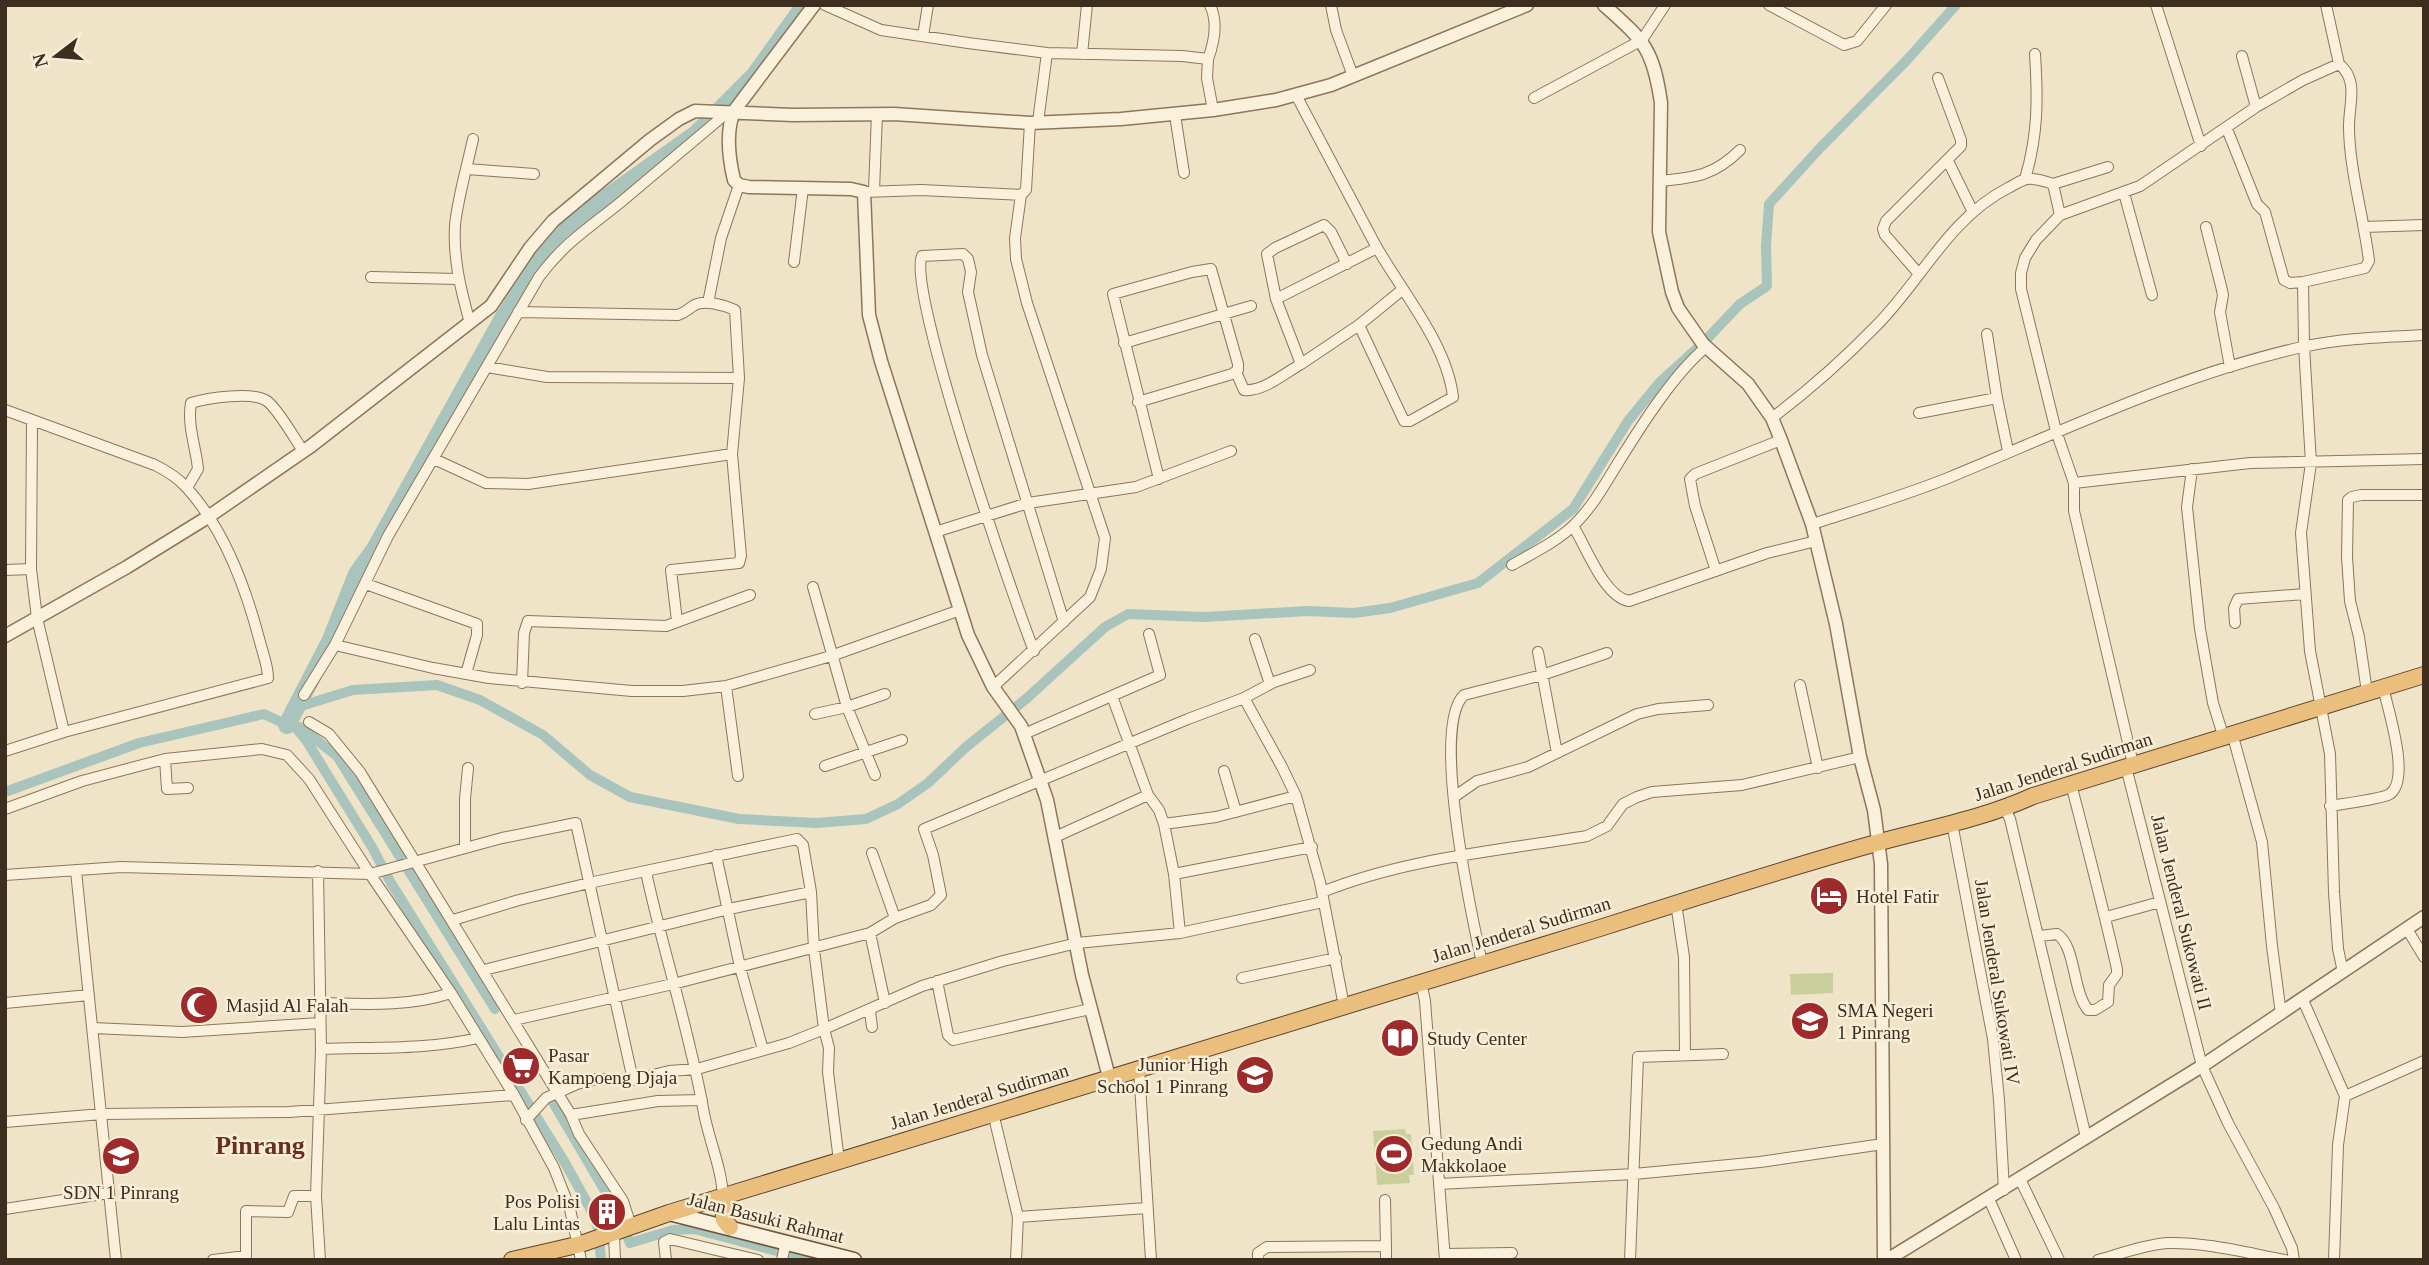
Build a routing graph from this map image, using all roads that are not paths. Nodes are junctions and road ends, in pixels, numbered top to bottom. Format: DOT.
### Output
graph roads {
  1 [pos="814,5"];
  2 [pos="825,5"];
  3 [pos="928,5"];
  4 [pos="1087,5"];
  5 [pos="1210,5"];
  6 [pos="1331,5"];
  7 [pos="1527,5"];
  8 [pos="1604,5"];
  9 [pos="1665,5"];
  10 [pos="1769,5"];
  11 [pos="1886,5"];
  12 [pos="2156,5"];
  13 [pos="2326,5"];
  14 [pos="1510,8"];
  15 [pos="923,36"];
  16 [pos="1642,40"];
  17 [pos="1047,52"];
  18 [pos="1082,54"];
  19 [pos="2035,54"];
  20 [pos="2242,56"];
  21 [pos="1208,60"];
  22 [pos="2339,64"];
  23 [pos="1353,76"];
  24 [pos="1938,78"];
  25 [pos="1296,95"];
  26 [pos="1534,98"];
  27 [pos="2256,107"];
  28 [pos="1213,110"];
  29 [pos="727,111"];
  30 [pos="877,114"];
  31 [pos="1175,115"];
  32 [pos="1034,122"];
  33 [pos="2227,129"];
  34 [pos="473,139"];
  35 [pos="2201,146"];
  36 [pos="1740,150"];
  37 [pos="1948,161"];
  38 [pos="2108,167"];
  39 [pos="467,170"];
  40 [pos="1184,173"];
  41 [pos="534,174"];
  42 [pos="2025,179"];
  43 [pos="1660,181"];
  44 [pos="2053,184"];
  45 [pos="739,185"];
  46 [pos="803,188"];
  47 [pos="869,191"];
  48 [pos="2124,193"];
  49 [pos="1021,195"];
  50 [pos="1972,210"];
  51 [pos="2060,215"];
  52 [pos="2424,225"];
  53 [pos="2206,227"];
  54 [pos="2364,227"];
  55 [pos="1377,248"];
  56 [pos="794,262"];
  57 [pos="1347,264"];
  58 [pos="1919,274"];
  59 [pos="371,277"];
  60 [pos="458,279"];
  61 [pos="2303,282"];
  62 [pos="1402,290"];
  63 [pos="2152,295"];
  64 [pos="1276,299"];
  65 [pos="708,303"];
  66 [pos="1251,306"];
  67 [pos="518,312"];
  68 [pos="1224,315"];
  69 [pos="470,323"];
  70 [pos="1359,325"];
  71 [pos="1987,334"];
  72 [pos="2424,335"];
  73 [pos="1124,343"];
  74 [pos="2304,346"];
  75 [pos="1700,351"];
  76 [pos="1301,364"];
  77 [pos="487,367"];
  78 [pos="2230,367"];
  79 [pos="1236,372"];
  80 [pos="739,378"];
  81 [pos="1997,398"];
  82 [pos="1138,402"];
  83 [pos="5,410"];
  84 [pos="1919,414"];
  85 [pos="1772,418"];
  86 [pos="32,421"];
  87 [pos="2056,431"];
  88 [pos="1781,440"];
  89 [pos="303,451"];
  90 [pos="1231,451"];
  91 [pos="2008,452"];
  92 [pos="733,454"];
  93 [pos="434,459"];
  94 [pos="2424,459"];
  95 [pos="2311,463"];
  96 [pos="2192,469"];
  97 [pos="1159,479"];
  98 [pos="190,483"];
  99 [pos="2074,484"];
  100 [pos="1091,494"];
  101 [pos="2424,495"];
  102 [pos="1028,503"];
  103 [pos="213,514"];
  104 [pos="988,516"];
  105 [pos="1812,524"];
  106 [pos="1573,526"];
  107 [pos="935,532"];
  108 [pos="1816,541"];
  109 [pos="1512,565"];
  110 [pos="31,569"];
  111 [pos="5,570"];
  112 [pos="1716,571"];
  113 [pos="366,584"];
  114 [pos="813,587"];
  115 [pos="2305,594"];
  116 [pos="750,595"];
  117 [pos="960,610"];
  118 [pos="37,618"];
  119 [pos="677,621"];
  120 [pos="1064,622"];
  121 [pos="2235,623"];
  122 [pos="1149,634"];
  123 [pos="5,636"];
  124 [pos="1255,639"];
  125 [pos="335,645"];
  126 [pos="1034,651"];
  127 [pos="1538,652"];
  128 [pos="1607,653"];
  129 [pos="831,656"];
  130 [pos="1310,670"];
  131 [pos="466,674"];
  132 [pos="2424,675"];
  133 [pos="1542,676"];
  134 [pos="522,683"];
  135 [pos="1270,684"];
  136 [pos="1800,685"];
  137 [pos="726,686"];
  138 [pos="995,690"];
  139 [pos="2375,690"];
  140 [pos="885,694"];
  141 [pos="304,695"];
  142 [pos="1112,696"];
  143 [pos="1244,698"];
  144 [pos="1708,705"];
  145 [pos="2322,705"];
  146 [pos="847,707"];
  147 [pos="815,714"];
  148 [pos="309,722"];
  149 [pos="64,732"];
  150 [pos="1024,734"];
  151 [pos="2227,734"];
  152 [pos="902,740"];
  153 [pos="1128,744"];
  154 [pos="5,751"];
  155 [pos="865,752"];
  156 [pos="1558,753"];
  157 [pos="1860,757"];
  158 [pos="165,759"];
  159 [pos="825,766"];
  160 [pos="2129,766"];
  161 [pos="468,768"];
  162 [pos="1818,768"];
  163 [pos="1224,771"];
  164 [pos="875,775"];
  165 [pos="738,776"];
  166 [pos="1040,781"];
  167 [pos="2071,784"];
  168 [pos="188,788"];
  169 [pos="1148,795"];
  170 [pos="1296,796"];
  171 [pos="1454,797"];
  172 [pos="2330,806"];
  173 [pos="2005,808"];
  174 [pos="5,809"];
  175 [pos="1236,812"];
  176 [pos="1952,823"];
  177 [pos="1164,824"];
  178 [pos="1055,837"];
  179 [pos="1879,842"];
  180 [pos="1312,847"];
  181 [pos="464,848"];
  182 [pos="872,853"];
  183 [pos="716,855"];
  184 [pos="1463,855"];
  185 [pos="414,861"];
  186 [pos="76,871"];
  187 [pos="318,871"];
  188 [pos="646,872"];
  189 [pos="370,874"];
  190 [pos="1174,874"];
  191 [pos="5,875"];
  192 [pos="589,883"];
  193 [pos="810,892"];
  194 [pos="1322,897"];
  195 [pos="1676,902"];
  196 [pos="2160,902"];
  197 [pos="729,909"];
  198 [pos="2106,917"];
  199 [pos="2424,917"];
  200 [pos="895,918"];
  201 [pos="453,920"];
  202 [pos="658,927"];
  203 [pos="2407,929"];
  204 [pos="870,933"];
  205 [pos="1180,933"];
  206 [pos="2039,936"];
  207 [pos="602,940"];
  208 [pos="1077,943"];
  209 [pos="814,949"];
  210 [pos="2424,957"];
  211 [pos="1336,958"];
  212 [pos="1482,963"];
  213 [pos="740,967"];
  214 [pos="484,970"];
  215 [pos="2343,972"];
  216 [pos="1242,978"];
  217 [pos="937,981"];
  218 [pos="1421,982"];
  219 [pos="673,984"];
  220 [pos="452,993"];
  221 [pos="89,995"];
  222 [pos="614,997"];
  223 [pos="2303,1000"];
  224 [pos="5,1003"];
  225 [pos="320,1003"];
  226 [pos="885,1003"];
  227 [pos="1344,1006"];
  228 [pos="1090,1009"];
  229 [pos="870,1010"];
  230 [pos="2281,1014"];
  231 [pos="514,1020"];
  232 [pos="320,1023"];
  233 [pos="872,1027"];
  234 [pos="93,1028"];
  235 [pos="824,1029"];
  236 [pos="478,1038"];
  237 [pos="321,1049"];
  238 [pos="763,1050"];
  239 [pos="1685,1054"];
  240 [pos="1723,1054"];
  241 [pos="2424,1061"];
  242 [pos="2202,1066"];
  243 [pos="697,1069"];
  244 [pos="1139,1069"];
  245 [pos="1109,1077"];
  246 [pos="633,1080"];
  247 [pos="557,1092"];
  248 [pos="514,1095"];
  249 [pos="2345,1096"];
  250 [pos="702,1100"];
  251 [pos="318,1110"];
  252 [pos="993,1113"];
  253 [pos="102,1114"];
  254 [pos="571,1115"];
  255 [pos="6,1119"];
  256 [pos="526,1120"];
  257 [pos="2086,1137"];
  258 [pos="1883,1144"];
  259 [pos="839,1161"];
  260 [pos="1634,1174"];
  261 [pos="2020,1179"];
  262 [pos="1439,1184"];
  263 [pos="2004,1189"];
  264 [pos="109,1194"];
  265 [pos="316,1196"];
  266 [pos="723,1198"];
  267 [pos="1989,1199"];
  268 [pos="1385,1200"];
  269 [pos="1147,1208"];
  270 [pos="5,1209"];
  271 [pos="669,1213"];
  272 [pos="1018,1217"];
  273 [pos="730,1227"];
  274 [pos="618,1231"];
  275 [pos="1386,1246"];
  276 [pos="580,1249"];
  277 [pos="784,1250"];
  278 [pos="1512,1253"];
  279 [pos="1445,1257"];
  280 [pos="117,1260"];
  281 [pos="213,1260"];
  282 [pos="320,1260"];
  283 [pos="512,1260"];
  284 [pos="615,1260"];
  285 [pos="666,1260"];
  286 [pos="758,1260"];
  287 [pos="854,1260"];
  288 [pos="1016,1260"];
  289 [pos="1152,1260"];
  290 [pos="1258,1260"];
  291 [pos="1386,1260"];
  292 [pos="1630,1260"];
  293 [pos="1885,1260"];
  294 [pos="2016,1260"];
  295 [pos="2059,1260"];
  296 [pos="2098,1260"];
  297 [pos="2285,1260"];
  298 [pos="2294,1260"];
  299 [pos="2334,1260"];
  1 -- 29 [label="street"];
  2 -- 15 [label="street"];
  3 -- 15 [label="street"];
  4 -- 18 [label="street"];
  5 -- 21 [label="street"];
  6 -- 23 [label="street"];
  7 -- 14 [label="street"];
  8 -- 16 [label="street"];
  9 -- 16 [label="street"];
  10 -- 11 [label="street"];
  12 -- 35 [label="street"];
  13 -- 22 [label="street"];
  14 -- 23 [label="street"];
  15 -- 17 [label="street"];
  16 -- 26 [label="street"];
  16 -- 43 [label="street"];
  17 -- 18 [label="street"];
  17 -- 32 [label="street"];
  18 -- 21 [label="street"];
  19 -- 42 [label="street"];
  20 -- 27 [label="street"];
  21 -- 28 [label="street"];
  22 -- 27 [label="street"];
  22 -- 54 [label="street"];
  23 -- 25 [label="street"];
  24 -- 37 [label="street"];
  25 -- 28 [label="street"];
  25 -- 55 [label="street"];
  27 -- 33 [label="street"];
  28 -- 31 [label="street"];
  29 -- 30 [label="street"];
  29 -- 45 [label="street"];
  29 -- 67 [label="street"];
  29 -- 69 [label="street"];
  30 -- 32 [label="street"];
  30 -- 47 [label="street"];
  31 -- 32 [label="street"];
  31 -- 40 [label="street"];
  32 -- 49 [label="street"];
  33 -- 35 [label="street"];
  33 -- 61 [label="street"];
  34 -- 39 [label="street"];
  35 -- 48 [label="street"];
  36 -- 43 [label="street"];
  37 -- 50 [label="street"];
  37 -- 58 [label="street"];
  38 -- 44 [label="street"];
  39 -- 41 [label="street"];
  39 -- 60 [label="street"];
  42 -- 44 [label="street"];
  42 -- 50 [label="street"];
  43 -- 75 [label="street"];
  44 -- 51 [label="street"];
  45 -- 46 [label="street"];
  45 -- 65 [label="street"];
  46 -- 47 [label="street"];
  46 -- 56 [label="street"];
  47 -- 49 [label="street"];
  47 -- 107 [label="street"];
  48 -- 51 [label="street"];
  48 -- 63 [label="street"];
  49 -- 100 [label="street"];
  50 -- 58 [label="street"];
  51 -- 87 [label="street, Jalan Jenderal Sukowati II"];
  52 -- 54 [label="street"];
  53 -- 78 [label="street"];
  54 -- 61 [label="street"];
  55 -- 57 [label="street"];
  55 -- 62 [label="street"];
  57 -- 64 [label="street"];
  57 -- 64 [label="street"];
  58 -- 85 [label="street"];
  59 -- 60 [label="street"];
  60 -- 69 [label="street"];
  61 -- 74 [label="street"];
  62 -- 70 [label="street"];
  62 -- 70 [label="street"];
  64 -- 76 [label="street"];
  65 -- 67 [label="street"];
  65 -- 80 [label="street"];
  66 -- 68 [label="street"];
  67 -- 77 [label="street"];
  68 -- 73 [label="street"];
  68 -- 73 [label="street"];
  68 -- 79 [label="street"];
  69 -- 89 [label="street"];
  70 -- 76 [label="street"];
  71 -- 81 [label="street"];
  72 -- 74 [label="street"];
  73 -- 82 [label="street"];
  74 -- 78 [label="street"];
  74 -- 95 [label="street"];
  75 -- 85 [label="street"];
  75 -- 106 [label="street"];
  76 -- 79 [label="street"];
  77 -- 80 [label="street"];
  77 -- 93 [label="street"];
  78 -- 87 [label="street"];
  79 -- 82 [label="street"];
  80 -- 92 [label="street"];
  81 -- 84 [label="street"];
  81 -- 91 [label="street"];
  82 -- 97 [label="street"];
  83 -- 86 [label="street"];
  85 -- 88 [label="street"];
  86 -- 98 [label="street"];
  86 -- 110 [label="street"];
  87 -- 91 [label="street"];
  87 -- 99 [label="street, Jalan Jenderal Sukowati II"];
  88 -- 105 [label="street"];
  88 -- 112 [label="street"];
  89 -- 98 [label="street"];
  89 -- 103 [label="street"];
  90 -- 97 [label="street"];
  91 -- 105 [label="street"];
  92 -- 93 [label="street"];
  92 -- 119 [label="street"];
  93 -- 113 [label="street"];
  94 -- 95 [label="street"];
  95 -- 96 [label="street"];
  95 -- 115 [label="street"];
  96 -- 99 [label="street"];
  96 -- 151 [label="street"];
  97 -- 100 [label="street"];
  98 -- 103 [label="street"];
  99 -- 160 [label="street, Jalan Jenderal Sukowati II"];
  100 -- 102 [label="street"];
  100 -- 120 [label="street"];
  101 -- 139 [label="street"];
  102 -- 104 [label="street"];
  102 -- 104 [label="street"];
  102 -- 120 [label="street"];
  103 -- 118 [label="street"];
  103 -- 149 [label="street"];
  104 -- 107 [label="street"];
  104 -- 126 [label="street"];
  105 -- 108 [label="street"];
  106 -- 109 [label="street"];
  106 -- 112 [label="street"];
  107 -- 117 [label="street"];
  108 -- 112 [label="street"];
  108 -- 157 [label="street"];
  110 -- 111 [label="street"];
  110 -- 118 [label="street"];
  113 -- 125 [label="street"];
  113 -- 131 [label="street"];
  114 -- 129 [label="street"];
  115 -- 121 [label="street"];
  115 -- 145 [label="street"];
  116 -- 119 [label="street"];
  117 -- 129 [label="street"];
  117 -- 138 [label="street"];
  118 -- 123 [label="street"];
  118 -- 149 [label="street"];
  119 -- 134 [label="street"];
  120 -- 126 [label="street"];
  122 -- 142 [label="street"];
  124 -- 135 [label="street"];
  125 -- 131 [label="street"];
  125 -- 141 [label="street"];
  126 -- 138 [label="street"];
  127 -- 133 [label="street"];
  128 -- 133 [label="street"];
  129 -- 137 [label="street"];
  129 -- 146 [label="street"];
  130 -- 135 [label="street"];
  131 -- 134 [label="street"];
  132 -- 139 [label="highway, Jalan Jenderal Sudirman"];
  133 -- 156 [label="street"];
  133 -- 171 [label="street"];
  134 -- 137 [label="street"];
  135 -- 143 [label="street"];
  136 -- 162 [label="street"];
  137 -- 165 [label="street"];
  138 -- 150 [label="street"];
  139 -- 145 [label="highway, Jalan Jenderal Sudirman"];
  139 -- 172 [label="street"];
  140 -- 146 [label="street"];
  142 -- 150 [label="street"];
  142 -- 153 [label="street"];
  143 -- 153 [label="street"];
  143 -- 170 [label="street"];
  144 -- 156 [label="street"];
  145 -- 151 [label="highway, Jalan Jenderal Sudirman"];
  145 -- 172 [label="street"];
  146 -- 147 [label="street"];
  146 -- 155 [label="street"];
  148 -- 185 [label="street"];
  149 -- 154 [label="street"];
  150 -- 166 [label="street"];
  151 -- 160 [label="highway, Jalan Jenderal Sudirman"];
  151 -- 230 [label="street"];
  152 -- 155 [label="street"];
  153 -- 166 [label="street"];
  153 -- 169 [label="street"];
  155 -- 159 [label="street"];
  155 -- 164 [label="street"];
  156 -- 171 [label="street"];
  157 -- 162 [label="street"];
  157 -- 179 [label="street"];
  158 -- 168 [label="street"];
  158 -- 174 [label="street"];
  158 -- 189 [label="street"];
  160 -- 167 [label="highway, Jalan Jenderal Sudirman"];
  160 -- 196 [label="street, Jalan Jenderal Sukowati II"];
  161 -- 181 [label="street"];
  162 -- 184 [label="street"];
  163 -- 175 [label="street"];
  166 -- 178 [label="street"];
  166 -- 200 [label="street"];
  167 -- 173 [label="highway, Jalan Jenderal Sudirman"];
  167 -- 198 [label="street"];
  169 -- 177 [label="street"];
  169 -- 178 [label="street"];
  170 -- 175 [label="street"];
  170 -- 180 [label="street"];
  171 -- 184 [label="street"];
  172 -- 215 [label="street"];
  173 -- 176 [label="highway, Jalan Jenderal Sudirman"];
  173 -- 206 [label="street"];
  175 -- 177 [label="street"];
  176 -- 179 [label="highway, Jalan Jenderal Sudirman"];
  176 -- 263 [label="street, Jalan Jenderal Sukowati IV"];
  177 -- 190 [label="street"];
  178 -- 208 [label="street"];
  179 -- 195 [label="highway, Jalan Jenderal Sudirman"];
  179 -- 258 [label="street"];
  180 -- 190 [label="street"];
  180 -- 194 [label="street"];
  181 -- 185 [label="street"];
  181 -- 192 [label="street"];
  182 -- 200 [label="street"];
  183 -- 188 [label="street"];
  183 -- 193 [label="street"];
  183 -- 197 [label="street"];
  184 -- 194 [label="street"];
  184 -- 212 [label="street"];
  185 -- 189 [label="street"];
  185 -- 201 [label="street"];
  186 -- 187 [label="street"];
  186 -- 191 [label="street"];
  186 -- 221 [label="street"];
  187 -- 189 [label="street"];
  187 -- 225 [label="street"];
  188 -- 192 [label="street"];
  188 -- 202 [label="street"];
  189 -- 220 [label="street"];
  190 -- 205 [label="street"];
  192 -- 201 [label="street"];
  192 -- 207 [label="street"];
  193 -- 197 [label="street"];
  193 -- 209 [label="street"];
  194 -- 205 [label="street"];
  194 -- 211 [label="street"];
  195 -- 212 [label="highway, Jalan Jenderal Sudirman"];
  195 -- 239 [label="street"];
  196 -- 198 [label="street"];
  196 -- 242 [label="street, Jalan Jenderal Sukowati II"];
  197 -- 202 [label="street"];
  197 -- 213 [label="street"];
  198 -- 206 [label="street"];
  199 -- 203 [label="street"];
  200 -- 204 [label="street"];
  201 -- 214 [label="street"];
  202 -- 207 [label="street"];
  202 -- 219 [label="street"];
  203 -- 210 [label="street"];
  203 -- 215 [label="street"];
  204 -- 209 [label="street"];
  204 -- 226 [label="street"];
  205 -- 208 [label="street"];
  206 -- 257 [label="street"];
  207 -- 214 [label="street"];
  207 -- 222 [label="street"];
  208 -- 217 [label="street"];
  208 -- 228 [label="street"];
  209 -- 213 [label="street"];
  209 -- 235 [label="street"];
  211 -- 216 [label="street"];
  211 -- 227 [label="street"];
  212 -- 218 [label="highway, Jalan Jenderal Sudirman"];
  213 -- 219 [label="street"];
  213 -- 238 [label="street"];
  214 -- 231 [label="street"];
  215 -- 223 [label="street"];
  217 -- 226 [label="street"];
  217 -- 228 [label="street"];
  218 -- 227 [label="highway, Jalan Jenderal Sudirman"];
  218 -- 262 [label="street"];
  219 -- 222 [label="street"];
  219 -- 243 [label="street"];
  220 -- 225 [label="street"];
  220 -- 236 [label="street"];
  221 -- 224 [label="street"];
  221 -- 234 [label="street"];
  222 -- 231 [label="street"];
  222 -- 246 [label="street"];
  223 -- 230 [label="street"];
  223 -- 249 [label="street"];
  225 -- 232 [label="street"];
  226 -- 229 [label="street"];
  227 -- 244 [label="highway, Jalan Jenderal Sudirman"];
  228 -- 245 [label="street"];
  229 -- 233 [label="street"];
  229 -- 235 [label="street"];
  230 -- 242 [label="street"];
  231 -- 247 [label="street"];
  232 -- 234 [label="street"];
  232 -- 237 [label="street"];
  234 -- 253 [label="street"];
  235 -- 238 [label="street"];
  235 -- 259 [label="street"];
  236 -- 237 [label="street"];
  236 -- 248 [label="street"];
  237 -- 251 [label="street"];
  238 -- 243 [label="street"];
  239 -- 240 [label="street"];
  239 -- 260 [label="street"];
  241 -- 249 [label="street"];
  242 -- 257 [label="street"];
  242 -- 298 [label="street, Jalan Jenderal Sukowati II"];
  243 -- 246 [label="street"];
  243 -- 250 [label="street"];
  244 -- 245 [label="highway, Jalan Jenderal Sudirman"];
  244 -- 269 [label="street"];
  245 -- 252 [label="highway, Jalan Jenderal Sudirman"];
  246 -- 247 [label="street"];
  247 -- 254 [label="street"];
  247 -- 256 [label="street"];
  248 -- 251 [label="street"];
  248 -- 256 [label="street"];
  249 -- 299 [label="street"];
  250 -- 254 [label="street"];
  250 -- 266 [label="street"];
  251 -- 253 [label="street"];
  251 -- 265 [label="street"];
  252 -- 259 [label="highway, Jalan Jenderal Sudirman"];
  252 -- 272 [label="street"];
  253 -- 255 [label="street"];
  253 -- 264 [label="street"];
  254 -- 274 [label="street"];
  256 -- 276 [label="street"];
  257 -- 261 [label="street"];
  258 -- 260 [label="street"];
  258 -- 293 [label="street"];
  259 -- 266 [label="highway, Jalan Jenderal Sudirman"];
  260 -- 262 [label="street"];
  260 -- 292 [label="street"];
  261 -- 263 [label="street"];
  261 -- 295 [label="street"];
  262 -- 279 [label="street"];
  263 -- 267 [label="street"];
  264 -- 270 [label="street"];
  264 -- 280 [label="street"];
  265 -- 281 [label="street"];
  265 -- 282 [label="street"];
  266 -- 271 [label="highway, Jalan Jenderal Sudirman"];
  266 -- 273 [label="highway"];
  267 -- 293 [label="street"];
  267 -- 294 [label="street"];
  268 -- 275 [label="street"];
  269 -- 272 [label="street"];
  269 -- 289 [label="street"];
  271 -- 273 [label="main road, Jalan Basuki Rahmat"];
  271 -- 274 [label="highway, Jalan Jenderal Sudirman"];
  272 -- 288 [label="street"];
  273 -- 277 [label="main road, Jalan Basuki Rahmat"];
  274 -- 276 [label="highway, Jalan Jenderal Sudirman"];
  274 -- 284 [label="street"];
  275 -- 290 [label="street"];
  275 -- 291 [label="street"];
  276 -- 283 [label="highway, Jalan Jenderal Sudirman"];
  277 -- 287 [label="main road, Jalan Basuki Rahmat"];
  278 -- 279 [label="street"];
  285 -- 286 [label="street"];
  296 -- 297 [label="street"];
}
